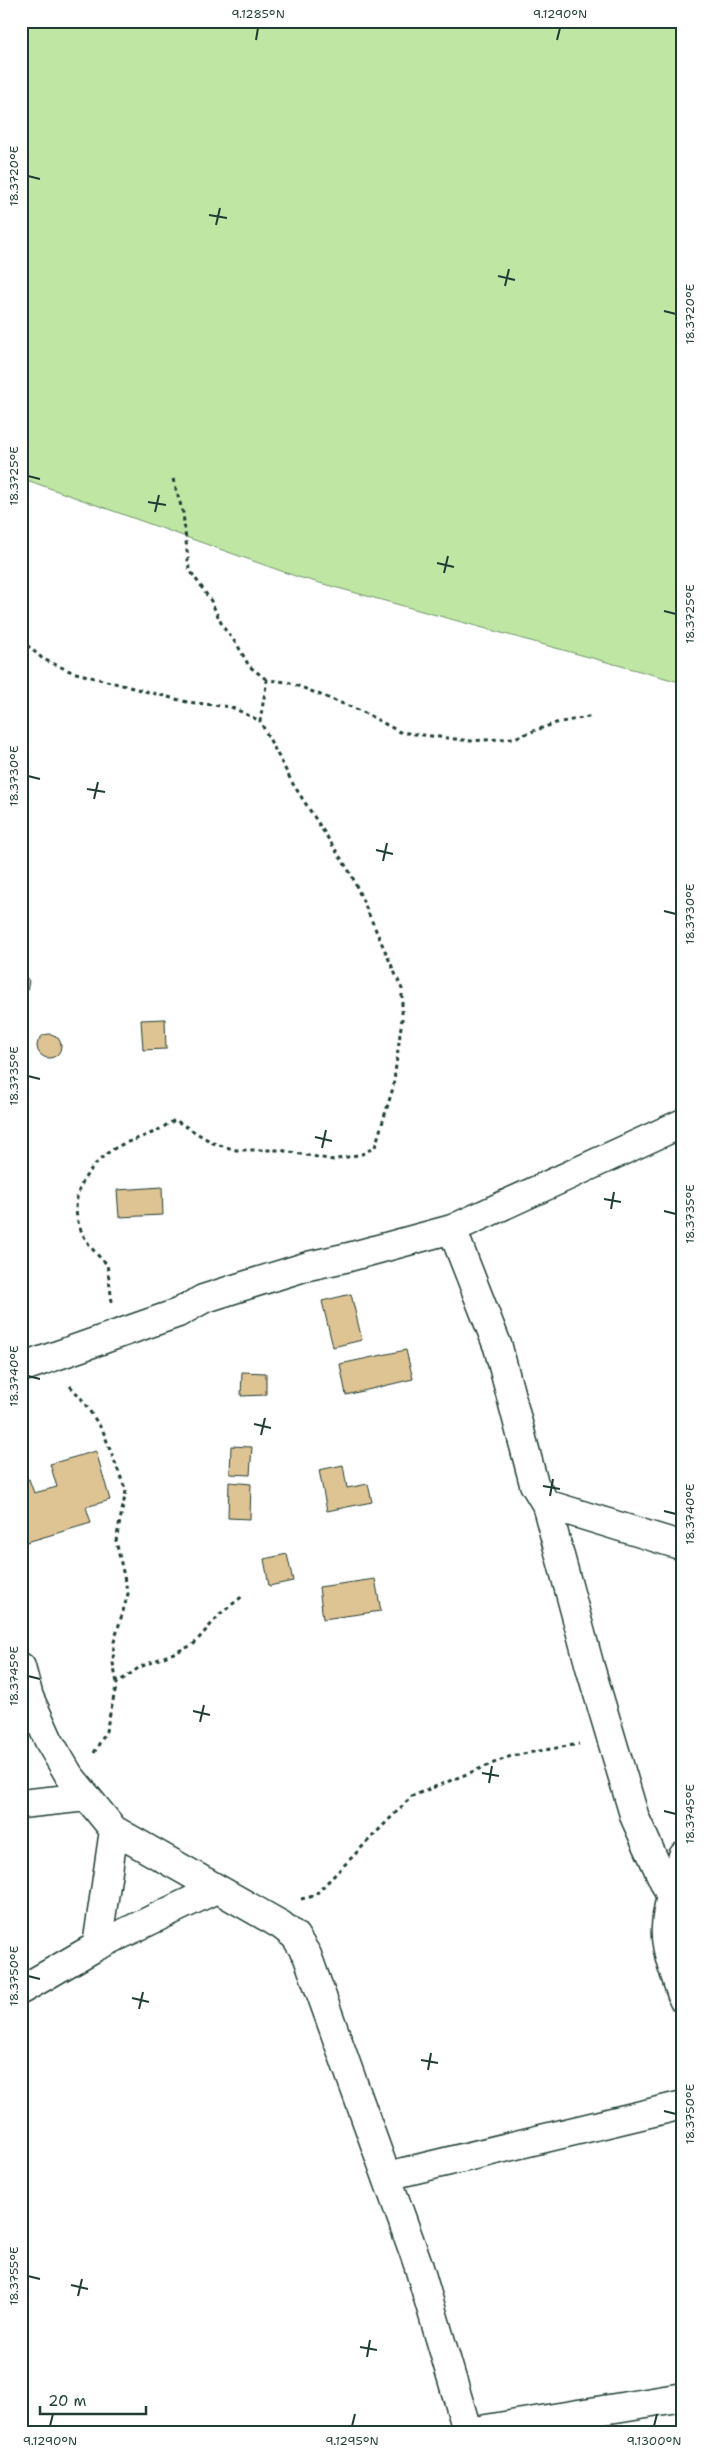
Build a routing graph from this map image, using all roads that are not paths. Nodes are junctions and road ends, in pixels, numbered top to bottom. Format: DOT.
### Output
graph roads {
  1 [pos="683,1123"];
  2 [pos="452,1229"];
  3 [pos="21,1368"];
  4 [pos="546,1504"];
  5 [pos="683,1546"];
  6 [pos="21,1667"];
  7 [pos="87,1797"];
  8 [pos="21,1804"];
  9 [pos="114,1830"];
  10 [pos="683,1856"];
  11 [pos="216,1890"];
  12 [pos="671,1898"];
  13 [pos="97,1946"];
  14 [pos="21,1990"];
  15 [pos="683,1999"];
  16 [pos="683,2104"];
  17 [pos="387,2176"];
  18 [pos="683,2397"];
  19 [pos="468,2432"];
  1 -- 2 [label="street"];
  2 -- 3 [label="street"];
  2 -- 4 [label="street"];
  4 -- 5 [label="street"];
  4 -- 12 [label="street"];
  6 -- 7 [label="street"];
  7 -- 8 [label="street"];
  7 -- 9 [label="street"];
  9 -- 11 [label="street"];
  9 -- 13 [label="street"];
  10 -- 12 [label="street"];
  11 -- 13 [label="street"];
  11 -- 17 [label="street"];
  12 -- 15 [label="street"];
  13 -- 14 [label="street"];
  16 -- 17 [label="street"];
  17 -- 19 [label="street"];
  18 -- 19 [label="street"];
}
